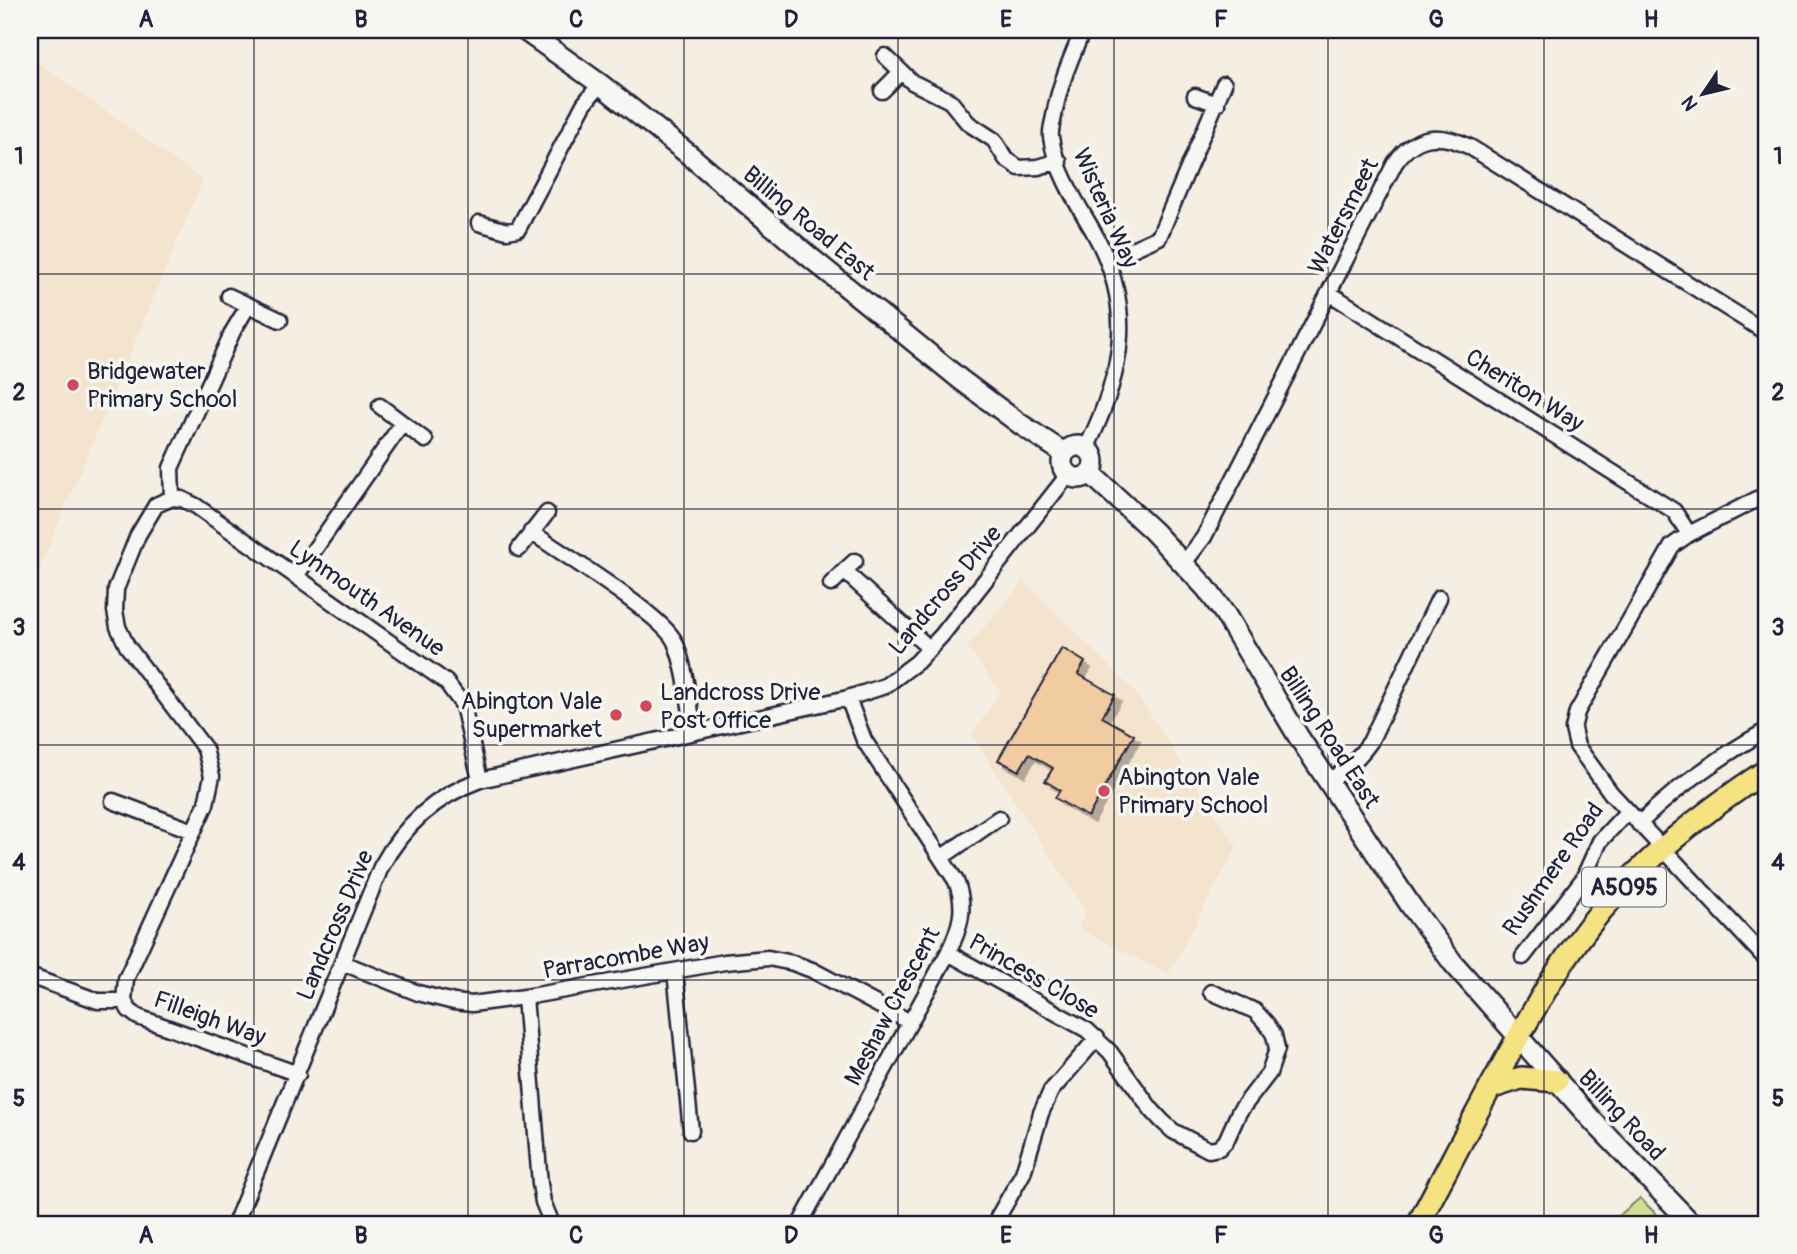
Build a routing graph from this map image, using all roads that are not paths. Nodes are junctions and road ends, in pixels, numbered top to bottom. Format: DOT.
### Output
graph roads {
  1 [pos="524,30"];
  2 [pos="1083,30"];
  3 [pos="885,56"];
  4 [pos="901,72"];
  5 [pos="600,84"];
  6 [pos="1224,84"];
  7 [pos="882,91"];
  8 [pos="1195,96"];
  9 [pos="1217,104"];
  10 [pos="1059,161"];
  11 [pos="479,223"];
  12 [pos="1108,260"];
  13 [pos="1329,293"];
  14 [pos="229,296"];
  15 [pos="248,306"];
  16 [pos="280,320"];
  17 [pos="1767,333"];
  18 [pos="380,406"];
  19 [pos="402,424"];
  20 [pos="425,440"];
  21 [pos="1087,447"];
  22 [pos="1064,453"];
  23 [pos="1090,473"];
  24 [pos="1068,475"];
  25 [pos="1767,494"];
  26 [pos="172,498"];
  27 [pos="547,513"];
  28 [pos="531,532"];
  29 [pos="1689,534"];
  30 [pos="519,549"];
  31 [pos="855,561"];
  32 [pos="1184,563"];
  33 [pos="844,571"];
  34 [pos="296,576"];
  35 [pos="831,584"];
  36 [pos="1439,598"];
  37 [pos="930,649"];
  38 [pos="848,698"];
  39 [pos="1767,730"];
  40 [pos="694,732"];
  41 [pos="1767,770"];
  42 [pos="480,780"];
  43 [pos="1329,781"];
  44 [pos="113,801"];
  45 [pos="1627,811"];
  46 [pos="999,818"];
  47 [pos="1639,824"];
  48 [pos="193,831"];
  49 [pos="1662,848"];
  50 [pos="942,857"];
  51 [pos="948,953"];
  52 [pos="1523,957"];
  53 [pos="1767,960"];
  54 [pos="343,963"];
  55 [pos="675,971"];
  56 [pos="32,977"];
  57 [pos="1211,992"];
  58 [pos="526,997"];
  59 [pos="124,1001"];
  60 [pos="910,1022"];
  61 [pos="1097,1038"];
  62 [pos="1518,1038"];
  63 [pos="298,1074"];
  64 [pos="1557,1081"];
  65 [pos="1490,1087"];
  66 [pos="691,1131"];
  67 [pos="998,1217"];
  68 [pos="235,1224"];
  69 [pos="552,1224"];
  70 [pos="800,1224"];
  71 [pos="1418,1224"];
  72 [pos="1692,1224"];
  1 -- 5 [label="street, Billing Road East"];
  2 -- 10 [label="street, Wisteria Way"];
  3 -- 4 [label="street"];
  4 -- 7 [label="street"];
  4 -- 10 [label="street"];
  5 -- 11 [label="street"];
  5 -- 22 [label="street, Billing Road East"];
  6 -- 9 [label="street"];
  8 -- 9 [label="street"];
  9 -- 12 [label="street"];
  10 -- 12 [label="street, Wisteria Way"];
  12 -- 21 [label="street, Wisteria Way"];
  13 -- 17 [label="street, Watersmeet"];
  13 -- 29 [label="street, Cheriton Way"];
  13 -- 32 [label="street, Watersmeet"];
  14 -- 15 [label="street"];
  15 -- 16 [label="street"];
  15 -- 26 [label="street"];
  18 -- 19 [label="street"];
  19 -- 20 [label="street"];
  19 -- 34 [label="street"];
  21 -- 22 [label="street"];
  21 -- 23 [label="street"];
  22 -- 24 [label="street"];
  23 -- 24 [label="street"];
  23 -- 32 [label="street, Billing Road East"];
  24 -- 37 [label="street, Landcross Drive"];
  25 -- 29 [label="street"];
  26 -- 34 [label="street, Lynmouth Avenue"];
  26 -- 48 [label="street"];
  27 -- 28 [label="street"];
  28 -- 30 [label="street"];
  28 -- 40 [label="street"];
  29 -- 45 [label="street"];
  31 -- 33 [label="street"];
  32 -- 43 [label="street, Billing Road East"];
  33 -- 35 [label="street"];
  33 -- 37 [label="street"];
  34 -- 42 [label="street, Lynmouth Avenue"];
  36 -- 43 [label="street"];
  37 -- 38 [label="street, Landcross Drive"];
  38 -- 40 [label="street, Landcross Drive"];
  38 -- 50 [label="street, Meshaw Crescent"];
  39 -- 47 [label="street, Rushmere Road"];
  40 -- 42 [label="street, Landcross Drive"];
  41 -- 49 [label="main road, A5095"];
  42 -- 54 [label="street, Landcross Drive"];
  43 -- 62 [label="street, Billing Road East"];
  44 -- 48 [label="street"];
  45 -- 47 [label="street"];
  45 -- 52 [label="street, Rushmere Road"];
  46 -- 50 [label="street"];
  47 -- 49 [label="street"];
  48 -- 59 [label="street"];
  49 -- 53 [label="street"];
  49 -- 62 [label="main road, A5095"];
  50 -- 51 [label="street, Meshaw Crescent"];
  51 -- 60 [label="street, Meshaw Crescent"];
  51 -- 61 [label="street, Princess Close"];
  54 -- 58 [label="street, Parracombe Way"];
  54 -- 63 [label="street, Landcross Drive"];
  55 -- 58 [label="street, Parracombe Way"];
  55 -- 60 [label="street, Parracombe Way"];
  55 -- 66 [label="street"];
  56 -- 59 [label="street, Filleigh Way"];
  57 -- 61 [label="street, Princess Close"];
  58 -- 69 [label="street"];
  59 -- 63 [label="street, Filleigh Way"];
  60 -- 70 [label="street, Meshaw Crescent"];
  61 -- 67 [label="street, Princess Close"];
  62 -- 64 [label="street, Billing Road"];
  62 -- 65 [label="main road, A5095"];
  63 -- 68 [label="street, Landcross Drive"];
  64 -- 65 [label="main road"];
  64 -- 72 [label="street, Billing Road"];
  65 -- 71 [label="main road, A5095"];
}
